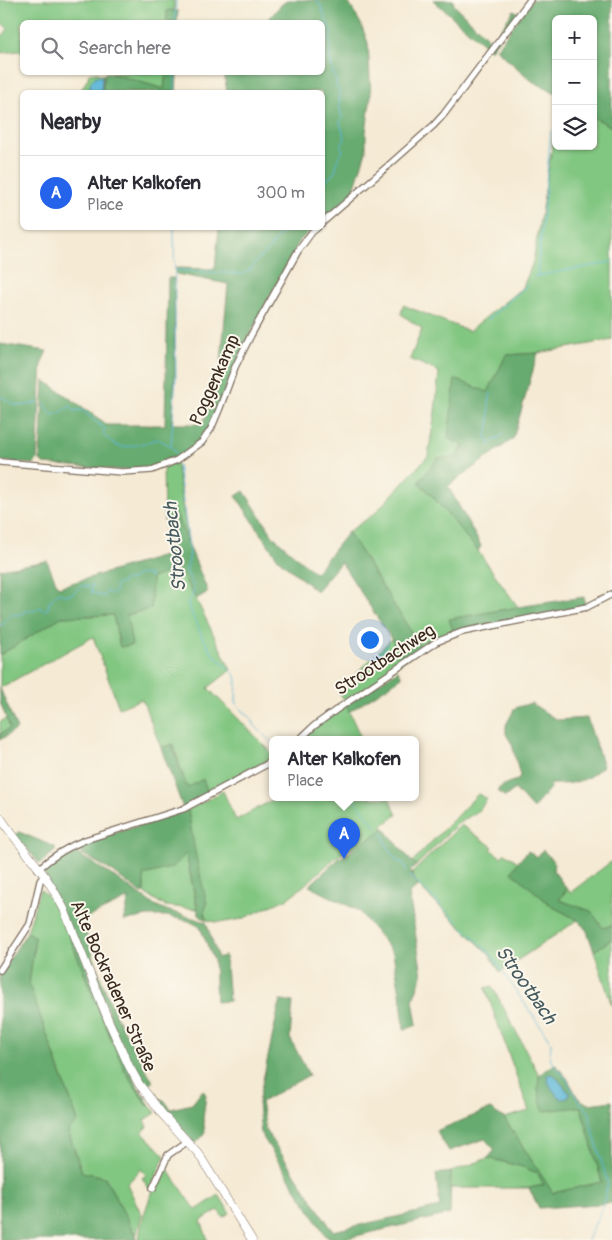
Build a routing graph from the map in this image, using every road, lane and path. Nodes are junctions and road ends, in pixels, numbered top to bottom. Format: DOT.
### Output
graph roads {
  1 [pos="530,0"];
  2 [pos="325,220"];
  3 [pos="314,230"];
  4 [pos="0,462"];
  5 [pos="612,594"];
  6 [pos="303,736"];
  7 [pos="269,763"];
  8 [pos="0,817"];
  9 [pos="41,872"];
  10 [pos="0,970"];
  11 [pos="188,1141"];
  12 [pos="153,1188"];
  13 [pos="252,1240"];
  1 -- 2 [label="street"];
  3 -- 4 [label="street, Poggenkamp"];
  5 -- 6 [label="street, Strootbachweg"];
  7 -- 9 [label="street"];
  8 -- 9 [label="street, Alte Bockradener Straße"];
  9 -- 10 [label="street"];
  9 -- 11 [label="street, Alte Bockradener Straße"];
  11 -- 12 [label="street"];
  11 -- 13 [label="street, Alte Bockradener Straße"];
}
